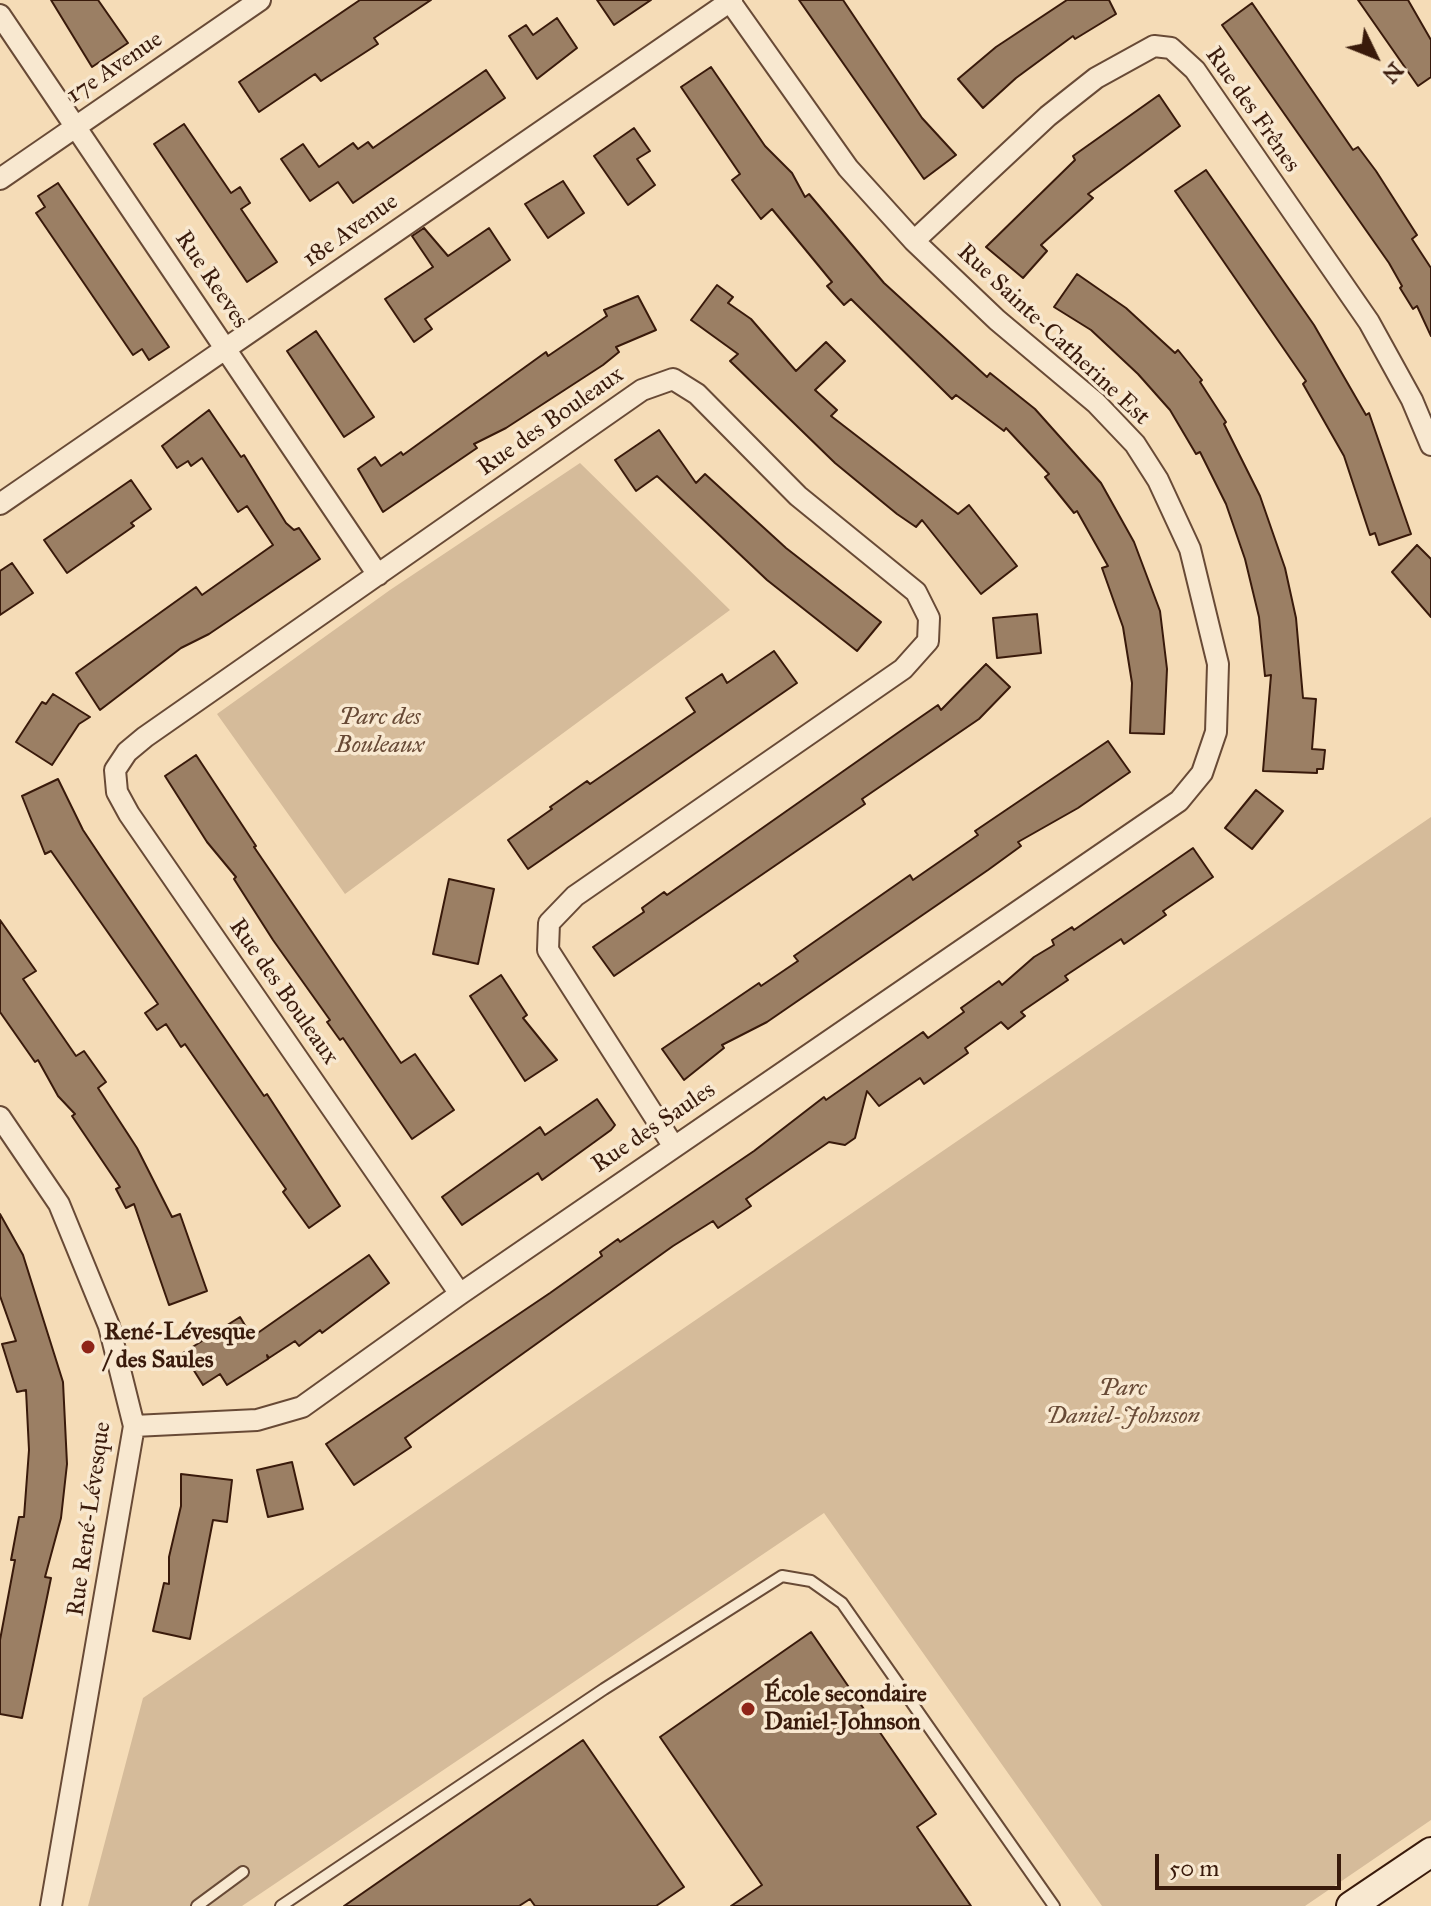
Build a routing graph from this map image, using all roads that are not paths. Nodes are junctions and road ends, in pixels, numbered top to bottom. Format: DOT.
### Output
graph roads {
  1 [pos="260,0"];
  2 [pos="731,0"];
  3 [pos="0,15"];
  4 [pos="76,126"];
  5 [pos="0,179"];
  6 [pos="914,241"];
  7 [pos="226,348"];
  8 [pos="1431,445"];
  9 [pos="0,504"];
  10 [pos="378,575"];
  11 [pos="1179,801"];
  12 [pos="0,1117"];
  13 [pos="674,1147"];
  14 [pos="460,1294"];
  15 [pos="134,1426"];
  16 [pos="1431,1852"];
  17 [pos="243,1872"];
  18 [pos="1361,1903"];
  19 [pos="51,1906"];
  20 [pos="197,1906"];
  21 [pos="281,1906"];
  22 [pos="1054,1906"];
  1 -- 4 [label="street, 17e Avenue"];
  2 -- 6 [label="street, Rue Sainte-Catherine Est"];
  2 -- 7 [label="street, 18e Avenue"];
  3 -- 4 [label="street, Rue Reeves"];
  4 -- 5 [label="street, 17e Avenue"];
  4 -- 7 [label="street, Rue Reeves"];
  6 -- 8 [label="street, Rue des Frênes"];
  6 -- 11 [label="street, Rue Sainte-Catherine Est"];
  7 -- 9 [label="street, 18e Avenue"];
  7 -- 10 [label="street, Rue Reeves"];
  10 -- 13 [label="street, Rue des Bouleaux"];
  10 -- 14 [label="street, Rue des Bouleaux"];
  11 -- 13 [label="street, Rue des Saules"];
  12 -- 15 [label="street, Rue René-Lévesque"];
  13 -- 14 [label="street, Rue des Saules"];
  14 -- 15 [label="street, Rue des Saules"];
  15 -- 19 [label="street, Rue René-Lévesque"];
  16 -- 18 [label="street"];
  17 -- 20 [label="lane"];
  21 -- 22 [label="lane"];
}
